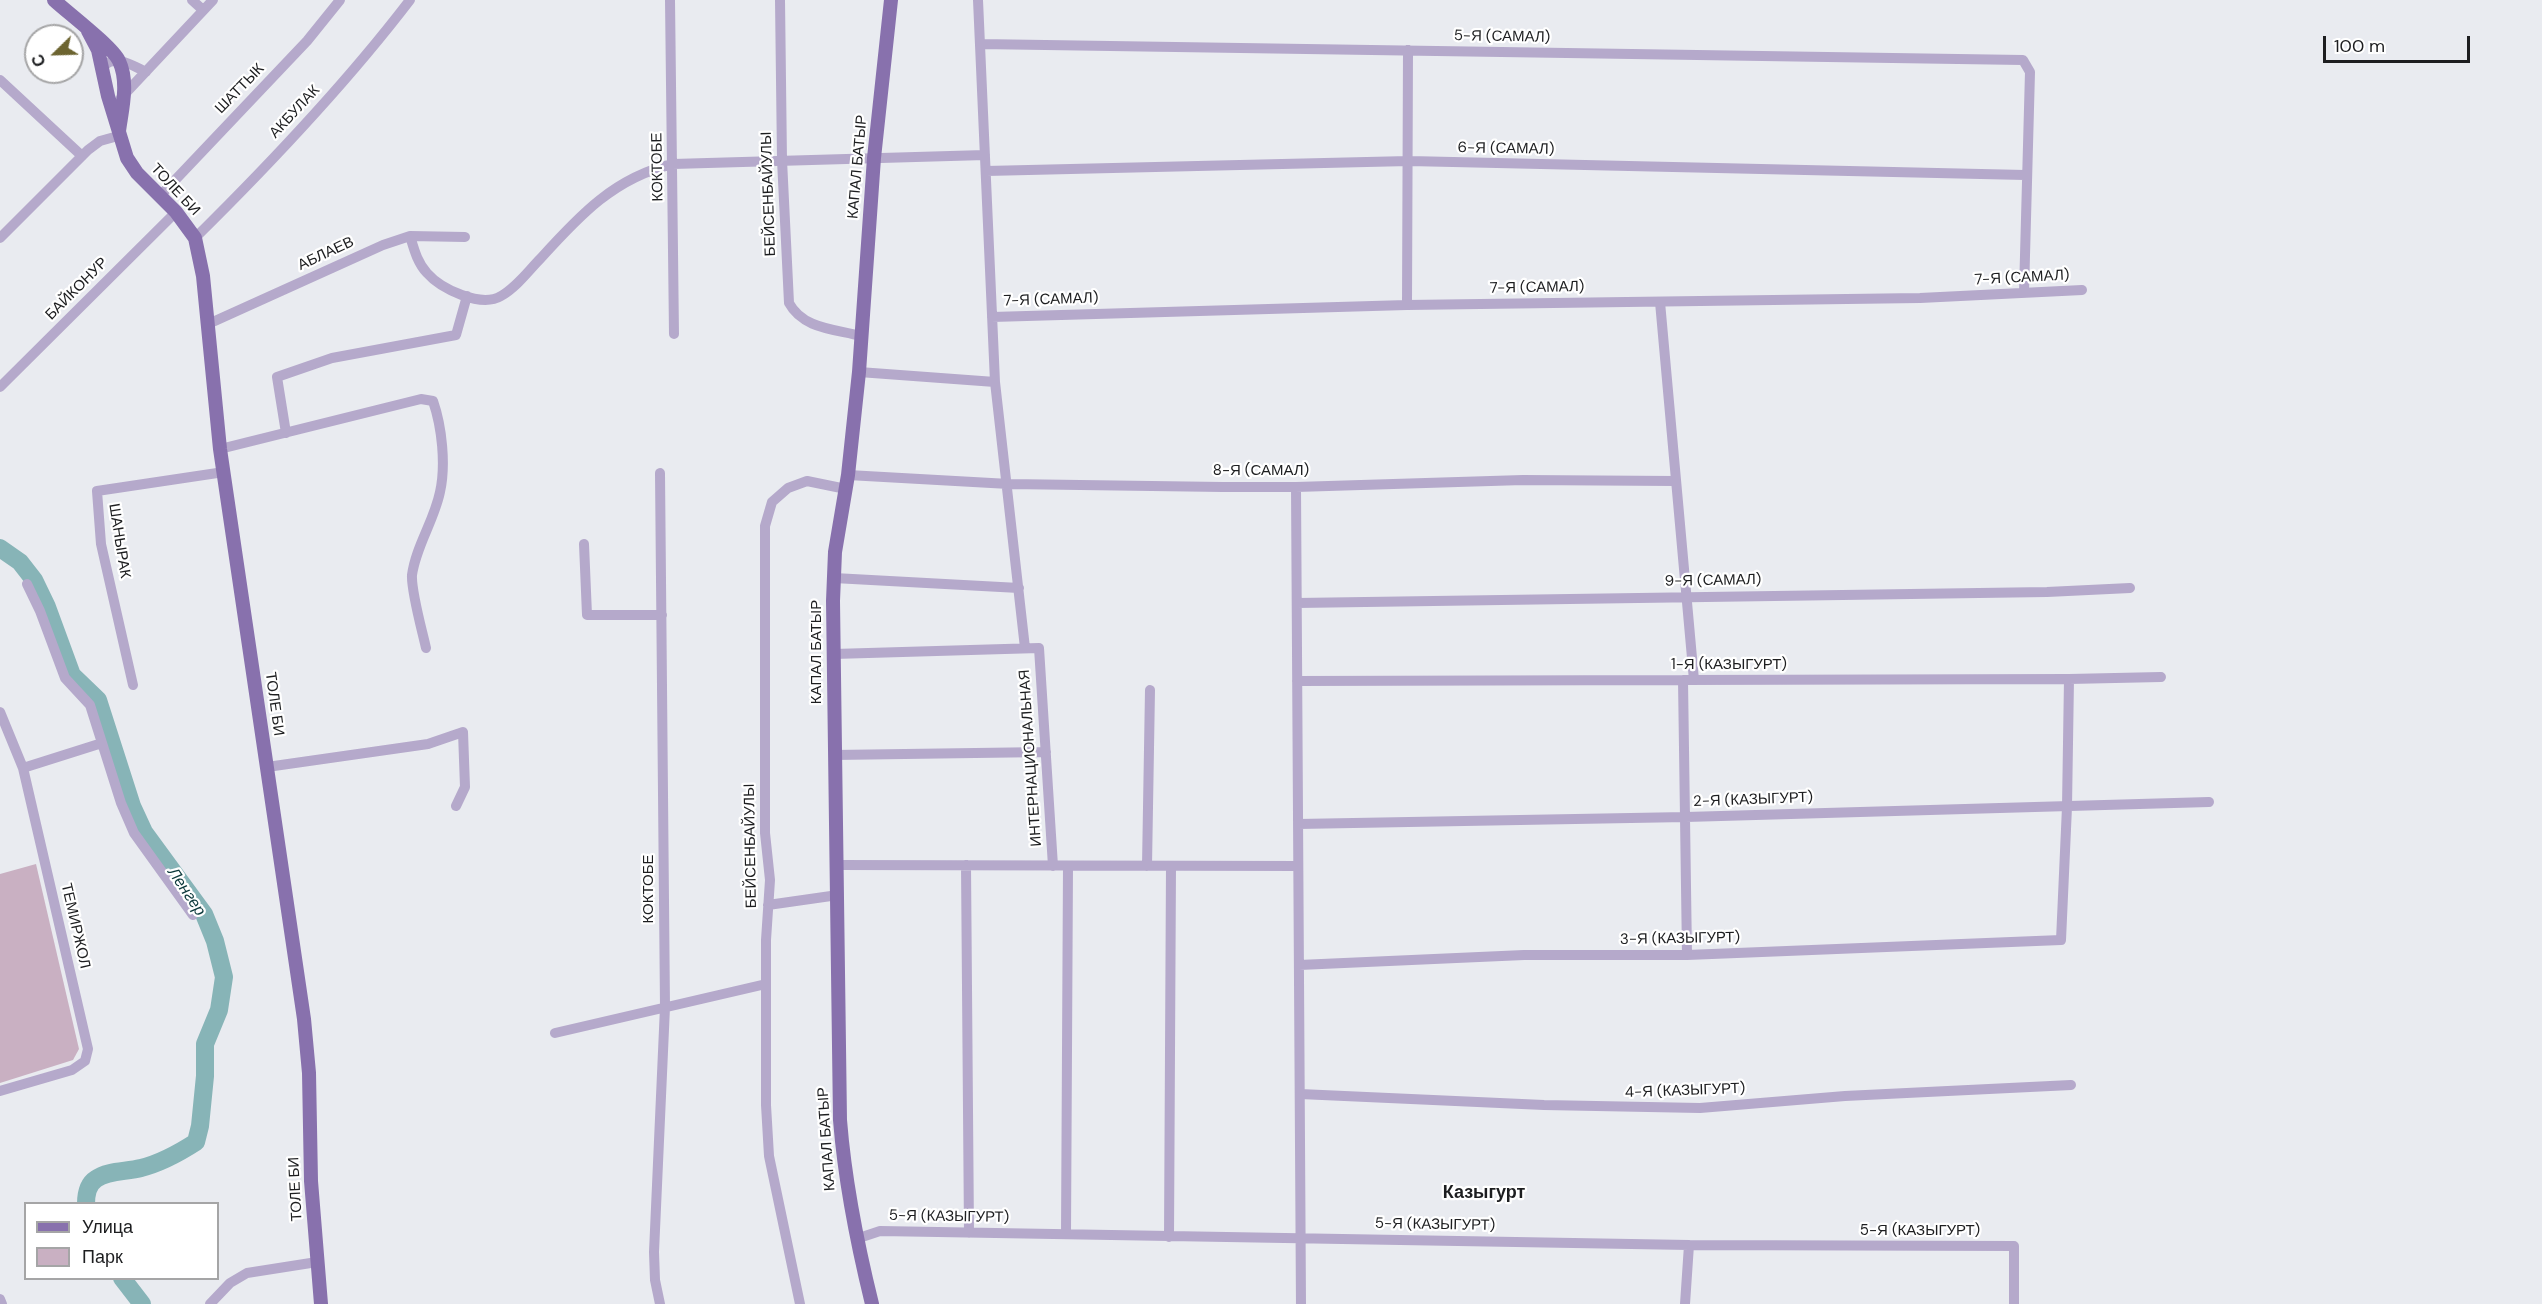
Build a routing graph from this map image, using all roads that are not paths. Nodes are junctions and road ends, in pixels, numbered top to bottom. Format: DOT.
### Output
graph roads {
  1 [pos="54,0"];
  2 [pos="192,0"];
  3 [pos="213,0"];
  4 [pos="340,0"];
  5 [pos="410,0"];
  6 [pos="670,0"];
  7 [pos="780,0"];
  8 [pos="891,0"];
  9 [pos="978,0"];
  10 [pos="203,10"];
  11 [pos="88,31"];
  12 [pos="980,44"];
  13 [pos="1408,50"];
  14 [pos="119,60"];
  15 [pos="103,67"];
  16 [pos="146,72"];
  17 [pos="0,80"];
  18 [pos="108,96"];
  19 [pos="124,98"];
  20 [pos="118,136"];
  21 [pos="985,155"];
  22 [pos="82,156"];
  23 [pos="874,158"];
  24 [pos="782,160"];
  25 [pos="1409,161"];
  26 [pos="673,164"];
  27 [pos="986,171"];
  28 [pos="2025,175"];
  29 [pos="159,197"];
  30 [pos="176,212"];
  31 [pos="410,236"];
  32 [pos="465,237"];
  33 [pos="0,238"];
  34 [pos="195,238"];
  35 [pos="2082,290"];
  36 [pos="2024,292"];
  37 [pos="467,296"];
  38 [pos="1660,302"];
  39 [pos="1407,305"];
  40 [pos="992,317"];
  41 [pos="206,325"];
  42 [pos="674,334"];
  43 [pos="861,336"];
  44 [pos="860,372"];
  45 [pos="995,382"];
  46 [pos="0,387"];
  47 [pos="286,433"];
  48 [pos="220,449"];
  49 [pos="224,472"];
  50 [pos="660,473"];
  51 [pos="848,475"];
  52 [pos="1675,481"];
  53 [pos="1009,484"];
  54 [pos="1296,487"];
  55 [pos="846,489"];
  56 [pos="584,544"];
  57 [pos="834,578"];
  58 [pos="27,584"];
  59 [pos="1019,588"];
  60 [pos="2130,588"];
  61 [pos="1686,596"];
  62 [pos="1297,603"];
  63 [pos="662,615"];
  64 [pos="426,648"];
  65 [pos="1025,648"];
  66 [pos="834,654"];
  67 [pos="2161,677"];
  68 [pos="2069,679"];
  69 [pos="1688,680"];
  70 [pos="1297,681"];
  71 [pos="133,685"];
  72 [pos="1150,690"];
  73 [pos="0,712"];
  74 [pos="102,743"];
  75 [pos="1046,752"];
  76 [pos="834,755"];
  77 [pos="23,768"];
  78 [pos="267,768"];
  79 [pos="2209,802"];
  80 [pos="456,806"];
  81 [pos="2067,807"];
  82 [pos="1686,817"];
  83 [pos="1298,824"];
  84 [pos="838,865"];
  85 [pos="966,866"];
  86 [pos="1053,866"];
  87 [pos="1068,866"];
  88 [pos="1147,866"];
  89 [pos="1171,866"];
  90 [pos="1298,866"];
  91 [pos="838,895"];
  92 [pos="768,905"];
  93 [pos="193,915"];
  94 [pos="1687,955"];
  95 [pos="1299,965"];
  96 [pos="766,984"];
  97 [pos="665,1007"];
  98 [pos="555,1033"];
  99 [pos="2071,1085"];
  100 [pos="0,1091"];
  101 [pos="1300,1094"];
  102 [pos="969,1233"];
  103 [pos="1066,1234"];
  104 [pos="1169,1237"];
  105 [pos="1301,1237"];
  106 [pos="856,1239"];
  107 [pos="1689,1245"];
  108 [pos="317,1262"];
  109 [pos="0,1299"];
  110 [pos="2,1304"];
  111 [pos="210,1304"];
  112 [pos="321,1304"];
  113 [pos="660,1304"];
  114 [pos="800,1304"];
  115 [pos="872,1304"];
  116 [pos="1301,1304"];
  117 [pos="1685,1304"];
  118 [pos="2014,1304"];
  1 -- 11 [label="main road, ТОЛЕ БИ"];
  2 -- 10 [label="street"];
  3 -- 10 [label="street"];
  4 -- 29 [label="street, ШАТТЫК"];
  5 -- 34 [label="street, АКБУЛАК"];
  6 -- 26 [label="street, КОКТОБЕ"];
  7 -- 24 [label="street, БЕЙСЕНБАЙУЛЫ"];
  8 -- 23 [label="main road, КАПАЛ БАТЫР"];
  9 -- 12 [label="street"];
  10 -- 16 [label="street"];
  11 -- 14 [label="main road, ТОЛЕ БИ"];
  11 -- 15 [label="main road, ТОЛЕ БИ"];
  12 -- 13 [label="street, 5-Я (САМАЛ)"];
  12 -- 21 [label="street"];
  13 -- 25 [label="street"];
  13 -- 28 [label="street, 5-Я (САМАЛ)"];
  14 -- 15 [label="street"];
  14 -- 16 [label="street"];
  14 -- 19 [label="main road"];
  15 -- 18 [label="main road, ТОЛЕ БИ"];
  16 -- 19 [label="street"];
  17 -- 22 [label="street"];
  18 -- 19 [label="street"];
  18 -- 20 [label="main road, ТОЛЕ БИ"];
  19 -- 20 [label="main road"];
  20 -- 22 [label="street"];
  20 -- 29 [label="main road, ТОЛЕ БИ"];
  21 -- 23 [label="street"];
  21 -- 27 [label="street"];
  22 -- 33 [label="street"];
  23 -- 24 [label="street"];
  23 -- 43 [label="main road, КАПАЛ БАТЫР"];
  24 -- 26 [label="street"];
  24 -- 43 [label="street, БЕЙСЕНБАЙУЛЫ"];
  25 -- 27 [label="street, 6-Я (САМАЛ)"];
  25 -- 28 [label="street, 6-Я (САМАЛ)"];
  25 -- 39 [label="street"];
  26 -- 37 [label="street"];
  26 -- 42 [label="street, КОКТОБЕ"];
  27 -- 40 [label="street"];
  28 -- 36 [label="street"];
  29 -- 30 [label="main road, ТОЛЕ БИ"];
  30 -- 34 [label="main road, ТОЛЕ БИ"];
  30 -- 46 [label="street, БАЙКОНУР"];
  31 -- 32 [label="street, АБЛАЕВ"];
  31 -- 37 [label="street"];
  31 -- 41 [label="street, АБЛАЕВ"];
  34 -- 41 [label="main road, ТОЛЕ БИ"];
  35 -- 36 [label="street, 7-Я (САМАЛ)"];
  36 -- 38 [label="street, 7-Я (САМАЛ)"];
  37 -- 47 [label="street"];
  38 -- 39 [label="street, 7-Я (САМАЛ)"];
  38 -- 52 [label="street"];
  39 -- 40 [label="street, 7-Я (САМАЛ)"];
  40 -- 45 [label="street"];
  41 -- 48 [label="main road, ТОЛЕ БИ"];
  43 -- 44 [label="main road, КАПАЛ БАТЫР"];
  44 -- 45 [label="street"];
  44 -- 51 [label="main road, КАПАЛ БАТЫР"];
  45 -- 53 [label="street"];
  47 -- 48 [label="street"];
  47 -- 64 [label="street"];
  48 -- 49 [label="main road, ТОЛЕ БИ"];
  49 -- 71 [label="street, ШАНЫРАК"];
  49 -- 78 [label="main road, ТОЛЕ БИ"];
  50 -- 63 [label="street, КОКТОБЕ"];
  51 -- 53 [label="street, 8-Я (САМАЛ)"];
  51 -- 55 [label="main road, КАПАЛ БАТЫР"];
  52 -- 54 [label="street, 8-Я (САМАЛ)"];
  52 -- 61 [label="street"];
  53 -- 54 [label="street, 8-Я (САМАЛ)"];
  53 -- 59 [label="street"];
  54 -- 62 [label="street"];
  55 -- 57 [label="main road, КАПАЛ БАТЫР"];
  55 -- 92 [label="street, БЕЙСЕНБАЙУЛЫ"];
  56 -- 63 [label="street"];
  57 -- 59 [label="street"];
  57 -- 66 [label="main road, КАПАЛ БАТЫР"];
  58 -- 74 [label="street"];
  59 -- 65 [label="street"];
  60 -- 61 [label="street, 9-Я (САМАЛ)"];
  61 -- 62 [label="street, 9-Я (САМАЛ)"];
  61 -- 69 [label="street"];
  62 -- 70 [label="street"];
  63 -- 97 [label="street, КОКТОБЕ"];
  65 -- 66 [label="street"];
  65 -- 75 [label="street, ИНТЕРНАЦИОНАЛЬНАЯ"];
  66 -- 76 [label="main road, КАПАЛ БАТЫР"];
  67 -- 68 [label="street, 1-Я (КАЗЫГУРТ)"];
  68 -- 69 [label="street, 1-Я (КАЗЫГУРТ)"];
  68 -- 81 [label="street"];
  69 -- 70 [label="street, 1-Я (КАЗЫГУРТ)"];
  69 -- 82 [label="street"];
  70 -- 83 [label="street"];
  72 -- 88 [label="street"];
  73 -- 77 [label="street, ТЕМИРЖОЛ"];
  74 -- 77 [label="street"];
  74 -- 93 [label="street"];
  75 -- 76 [label="street"];
  75 -- 86 [label="street, ИНТЕРНАЦИОНАЛЬНАЯ"];
  76 -- 84 [label="main road, КАПАЛ БАТЫР"];
  77 -- 100 [label="street, ТЕМИРЖОЛ"];
  78 -- 80 [label="street"];
  78 -- 108 [label="main road, ТОЛЕ БИ"];
  79 -- 81 [label="street, 2-Я (КАЗЫГУРТ)"];
  81 -- 82 [label="street, 2-Я (КАЗЫГУРТ)"];
  81 -- 94 [label="street, 3-Я (КАЗЫГУРТ)"];
  82 -- 83 [label="street, 2-Я (КАЗЫГУРТ)"];
  82 -- 94 [label="street"];
  83 -- 90 [label="street"];
  84 -- 85 [label="street"];
  84 -- 91 [label="main road, КАПАЛ БАТЫР"];
  85 -- 86 [label="street"];
  85 -- 102 [label="street"];
  86 -- 87 [label="street"];
  87 -- 88 [label="street"];
  87 -- 103 [label="street"];
  88 -- 89 [label="street"];
  89 -- 90 [label="street"];
  89 -- 104 [label="street"];
  90 -- 95 [label="street"];
  91 -- 92 [label="street"];
  91 -- 106 [label="main road, КАПАЛ БАТЫР"];
  92 -- 96 [label="street, БЕЙСЕНБАЙУЛЫ"];
  94 -- 95 [label="street, 3-Я (КАЗЫГУРТ)"];
  95 -- 101 [label="street"];
  96 -- 97 [label="street"];
  96 -- 114 [label="street, БЕЙСЕНБАЙУЛЫ"];
  97 -- 98 [label="street"];
  97 -- 113 [label="street, КОКТОБЕ"];
  99 -- 101 [label="street, 4-Я (КАЗЫГУРТ)"];
  101 -- 105 [label="street"];
  102 -- 103 [label="street, 5-Я (КАЗЫГУРТ)"];
  102 -- 106 [label="street, 5-Я (КАЗЫГУРТ)"];
  103 -- 104 [label="street, 5-Я (КАЗЫГУРТ)"];
  104 -- 105 [label="street, 5-Я (КАЗЫГУРТ)"];
  105 -- 107 [label="street, 5-Я (КАЗЫГУРТ)"];
  105 -- 116 [label="street"];
  106 -- 115 [label="main road, КАПАЛ БАТЫР"];
  107 -- 117 [label="street"];
  107 -- 118 [label="street, 5-Я (КАЗЫГУРТ)"];
  108 -- 111 [label="street"];
  108 -- 112 [label="main road, ТОЛЕ БИ"];
  109 -- 110 [label="street"];
}
